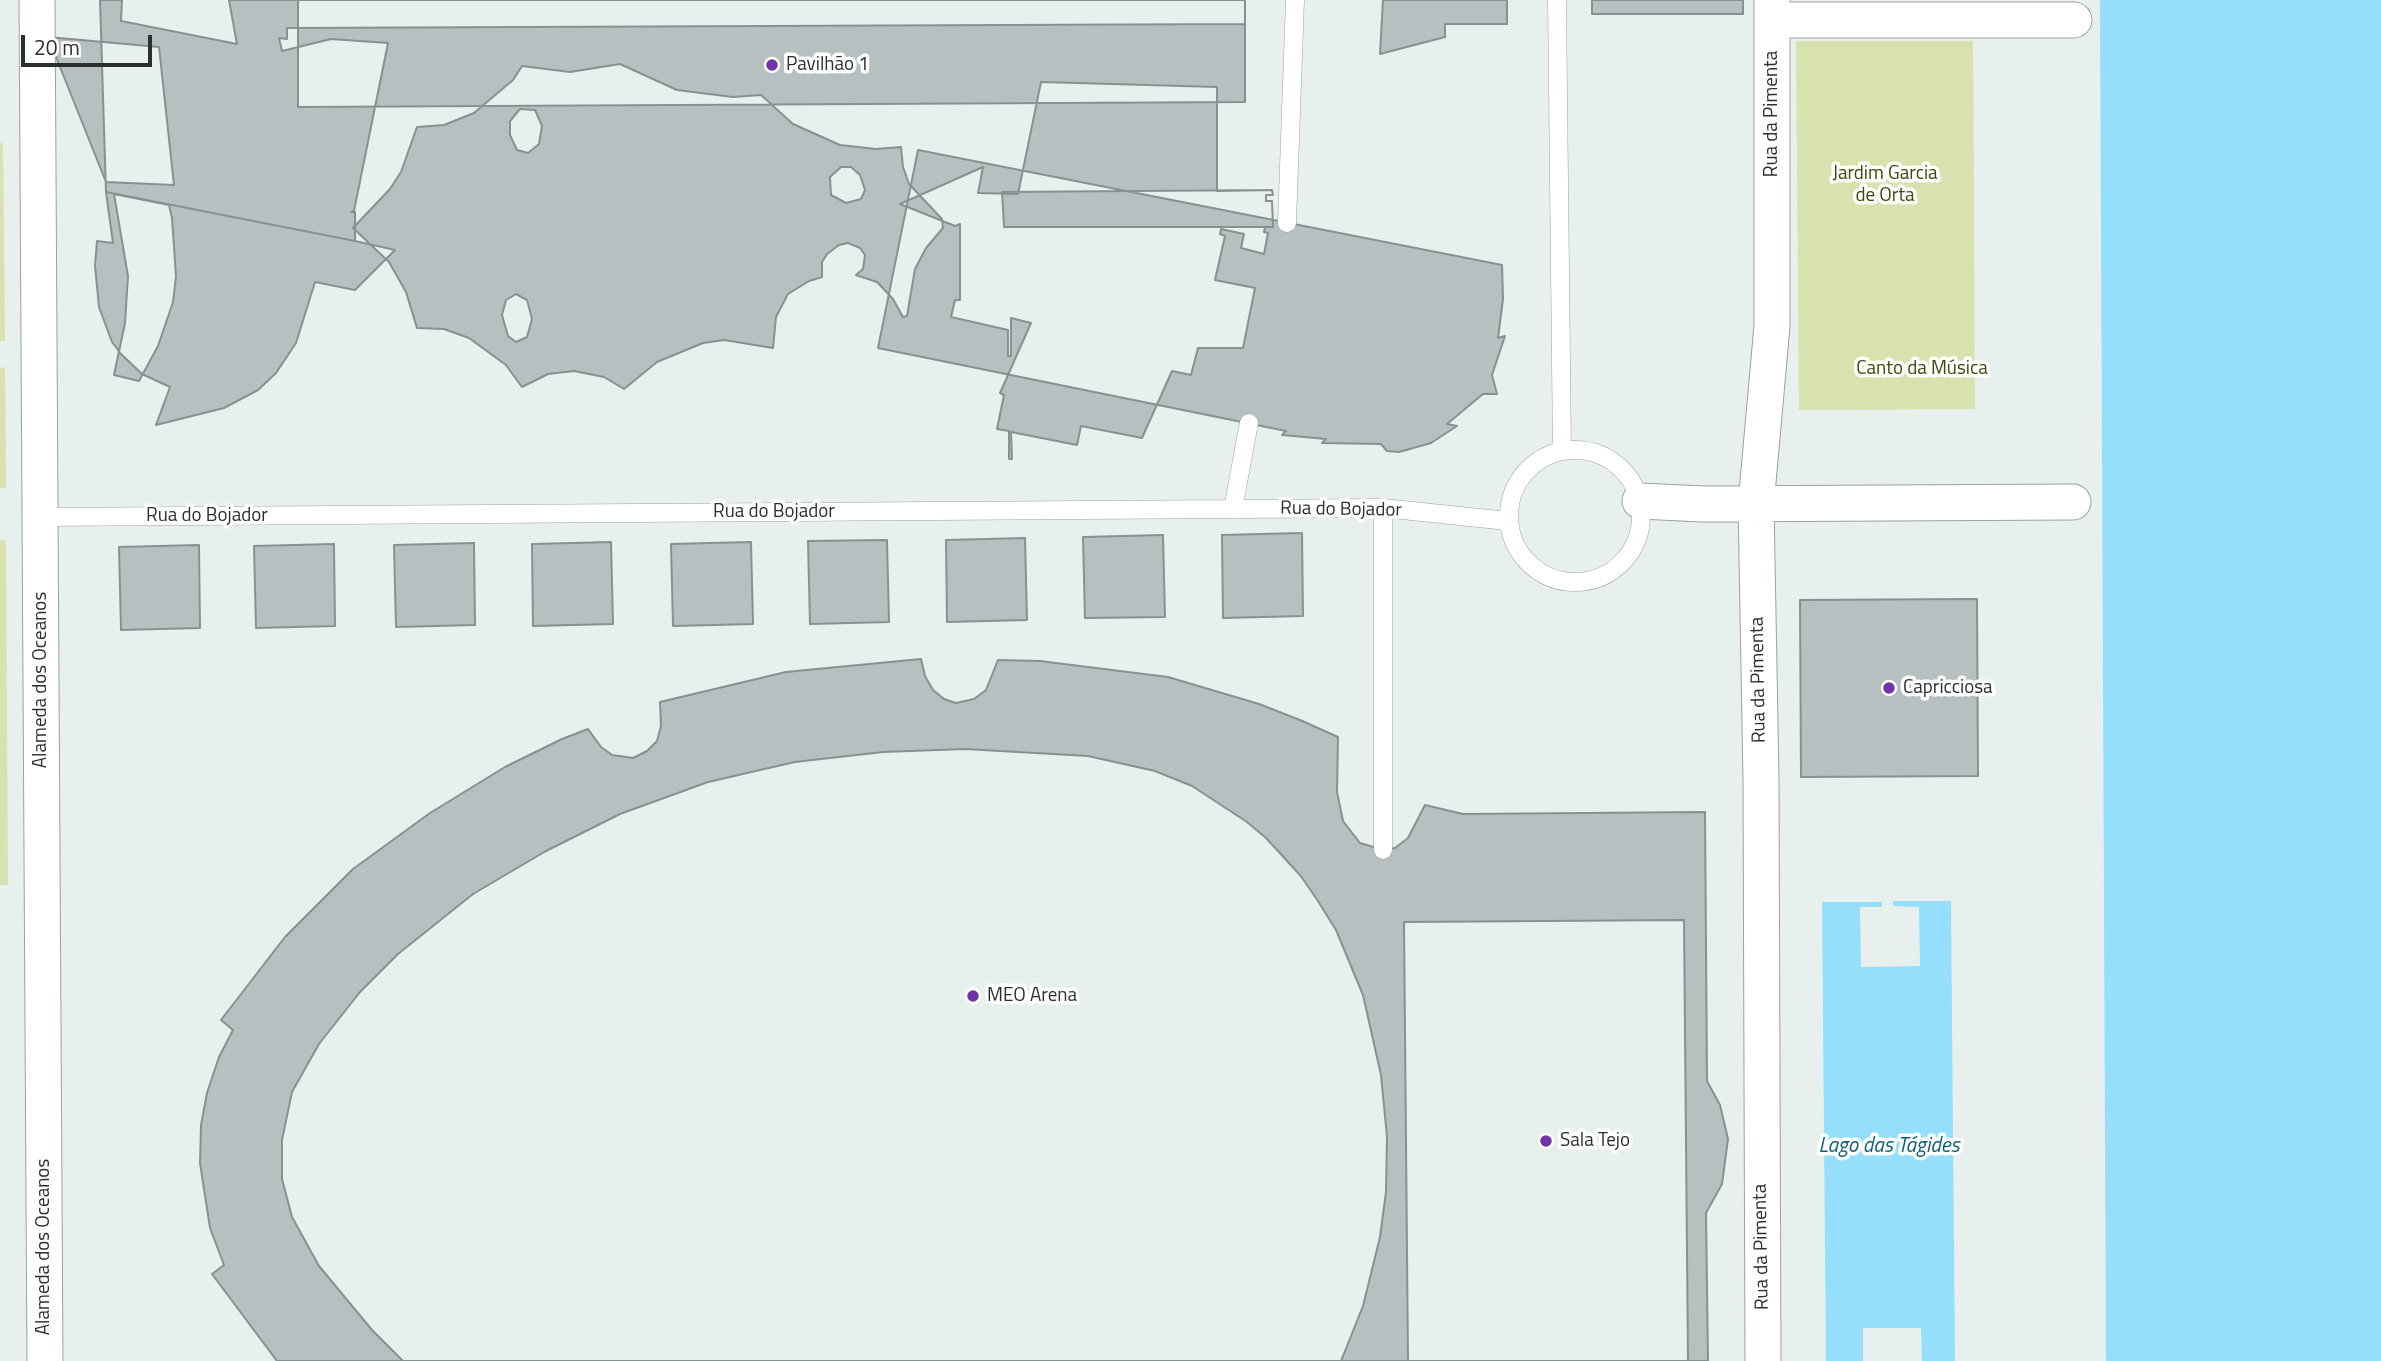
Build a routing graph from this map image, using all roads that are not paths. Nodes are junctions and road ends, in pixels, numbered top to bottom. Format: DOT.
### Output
graph roads {
  1 [pos="37,0"];
  2 [pos="1295,0"];
  3 [pos="1557,0"];
  4 [pos="1772,10"];
  5 [pos="2074,20"];
  6 [pos="1287,223"];
  7 [pos="1249,423"];
  8 [pos="1562,451"];
  9 [pos="1640,501"];
  10 [pos="2073,502"];
  11 [pos="1756,504"];
  12 [pos="1233,509"];
  13 [pos="1383,509"];
  14 [pos="40,517"];
  15 [pos="1508,521"];
  16 [pos="1383,850"];
  17 [pos="45,1361"];
  18 [pos="1763,1361"];
  1 -- 14 [label="street, Alameda dos Oceanos"];
  2 -- 6 [label="lane"];
  3 -- 8 [label="lane"];
  4 -- 5 [label="street"];
  4 -- 11 [label="street, Rua da Pimenta"];
  7 -- 12 [label="lane"];
  8 -- 9 [label="lane"];
  8 -- 15 [label="lane"];
  9 -- 11 [label="street"];
  9 -- 15 [label="lane"];
  10 -- 11 [label="street"];
  11 -- 18 [label="street, Rua da Pimenta"];
  12 -- 13 [label="lane, Rua do Bojador"];
  12 -- 14 [label="lane, Rua do Bojador"];
  13 -- 15 [label="lane, Rua do Bojador"];
  13 -- 16 [label="lane"];
  14 -- 17 [label="street, Alameda dos Oceanos"];
}
